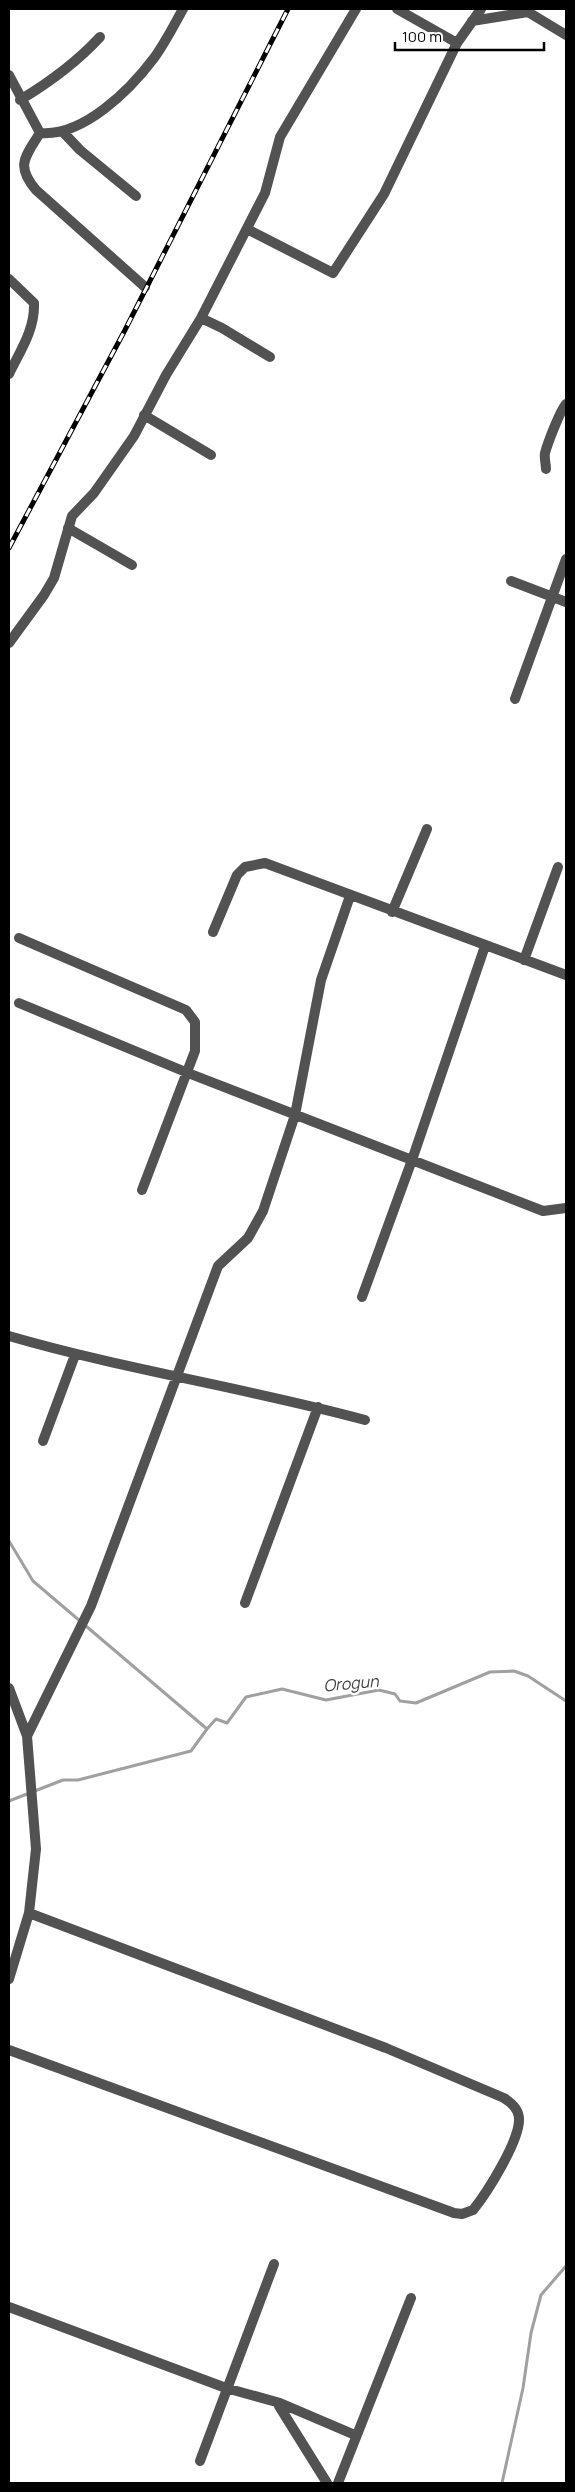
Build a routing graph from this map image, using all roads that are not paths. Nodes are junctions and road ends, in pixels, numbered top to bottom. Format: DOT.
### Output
graph roads {
  1 [pos="183,9"];
  2 [pos="356,9"];
  3 [pos="397,9"];
  4 [pos="481,9"];
  5 [pos="472,21"];
  6 [pos="566,35"];
  7 [pos="100,37"];
  8 [pos="457,43"];
  9 [pos="9,75"];
  10 [pos="20,100"];
  11 [pos="62,131"];
  12 [pos="40,134"];
  13 [pos="136,196"];
  14 [pos="247,229"];
  15 [pos="9,279"];
  16 [pos="145,287"];
  17 [pos="200,318"];
  18 [pos="270,357"];
  19 [pos="9,374"];
  20 [pos="566,404"];
  21 [pos="144,415"];
  22 [pos="211,455"];
  23 [pos="546,469"];
  24 [pos="68,528"];
  25 [pos="566,559"];
  26 [pos="132,565"];
  27 [pos="511,581"];
  28 [pos="552,597"];
  29 [pos="566,602"];
  30 [pos="9,643"];
  31 [pos="514,699"];
  32 [pos="427,830"];
  33 [pos="558,867"];
  34 [pos="350,896"];
  35 [pos="392,912"];
  36 [pos="213,932"];
  37 [pos="19,938"];
  38 [pos="485,946"];
  39 [pos="524,960"];
  40 [pos="566,975"];
  41 [pos="19,1003"];
  42 [pos="188,1073"];
  43 [pos="295,1115"];
  44 [pos="412,1160"];
  45 [pos="142,1190"];
  46 [pos="566,1208"];
  47 [pos="362,1297"];
  48 [pos="9,1336"];
  49 [pos="75,1355"];
  50 [pos="177,1375"];
  51 [pos="318,1407"];
  52 [pos="365,1420"];
  53 [pos="43,1441"];
  54 [pos="245,1603"];
  55 [pos="9,1688"];
  56 [pos="27,1736"];
  57 [pos="29,1913"];
  58 [pos="9,1979"];
  59 [pos="9,2050"];
  60 [pos="274,2264"];
  61 [pos="411,2298"];
  62 [pos="9,2307"];
  63 [pos="226,2388"];
  64 [pos="280,2403"];
  65 [pos="355,2434"];
  66 [pos="200,2461"];
  67 [pos="327,2483"];
  68 [pos="338,2483"];
  1 -- 11 [label="street"];
  2 -- 14 [label="street"];
  3 -- 8 [label="street"];
  4 -- 5 [label="street"];
  5 -- 6 [label="street"];
  5 -- 8 [label="street"];
  7 -- 10 [label="street"];
  8 -- 14 [label="street"];
  9 -- 10 [label="street"];
  10 -- 12 [label="street"];
  11 -- 12 [label="street"];
  11 -- 13 [label="street"];
  12 -- 16 [label="street"];
  14 -- 17 [label="street"];
  15 -- 19 [label="street"];
  17 -- 18 [label="street"];
  17 -- 21 [label="street"];
  20 -- 23 [label="street"];
  21 -- 22 [label="street"];
  21 -- 24 [label="street"];
  24 -- 26 [label="street"];
  24 -- 30 [label="street"];
  25 -- 28 [label="street"];
  27 -- 28 [label="street"];
  28 -- 29 [label="street"];
  28 -- 31 [label="street"];
  32 -- 35 [label="street"];
  33 -- 39 [label="street"];
  34 -- 35 [label="street"];
  34 -- 36 [label="street"];
  34 -- 43 [label="street"];
  35 -- 38 [label="street"];
  37 -- 42 [label="street"];
  38 -- 39 [label="street"];
  38 -- 44 [label="street"];
  39 -- 40 [label="street"];
  41 -- 42 [label="street"];
  42 -- 43 [label="street"];
  42 -- 45 [label="street"];
  43 -- 44 [label="street"];
  43 -- 50 [label="street"];
  44 -- 46 [label="street"];
  44 -- 47 [label="street"];
  48 -- 49 [label="street"];
  49 -- 50 [label="street"];
  49 -- 53 [label="street"];
  50 -- 51 [label="street"];
  50 -- 56 [label="street"];
  51 -- 52 [label="street"];
  51 -- 54 [label="street"];
  55 -- 56 [label="street"];
  56 -- 57 [label="street"];
  57 -- 58 [label="street"];
  57 -- 59 [label="street"];
  60 -- 63 [label="street"];
  61 -- 65 [label="street"];
  62 -- 63 [label="street"];
  63 -- 64 [label="street"];
  63 -- 66 [label="street"];
  64 -- 65 [label="street"];
  64 -- 67 [label="street"];
  65 -- 68 [label="street"];
}
